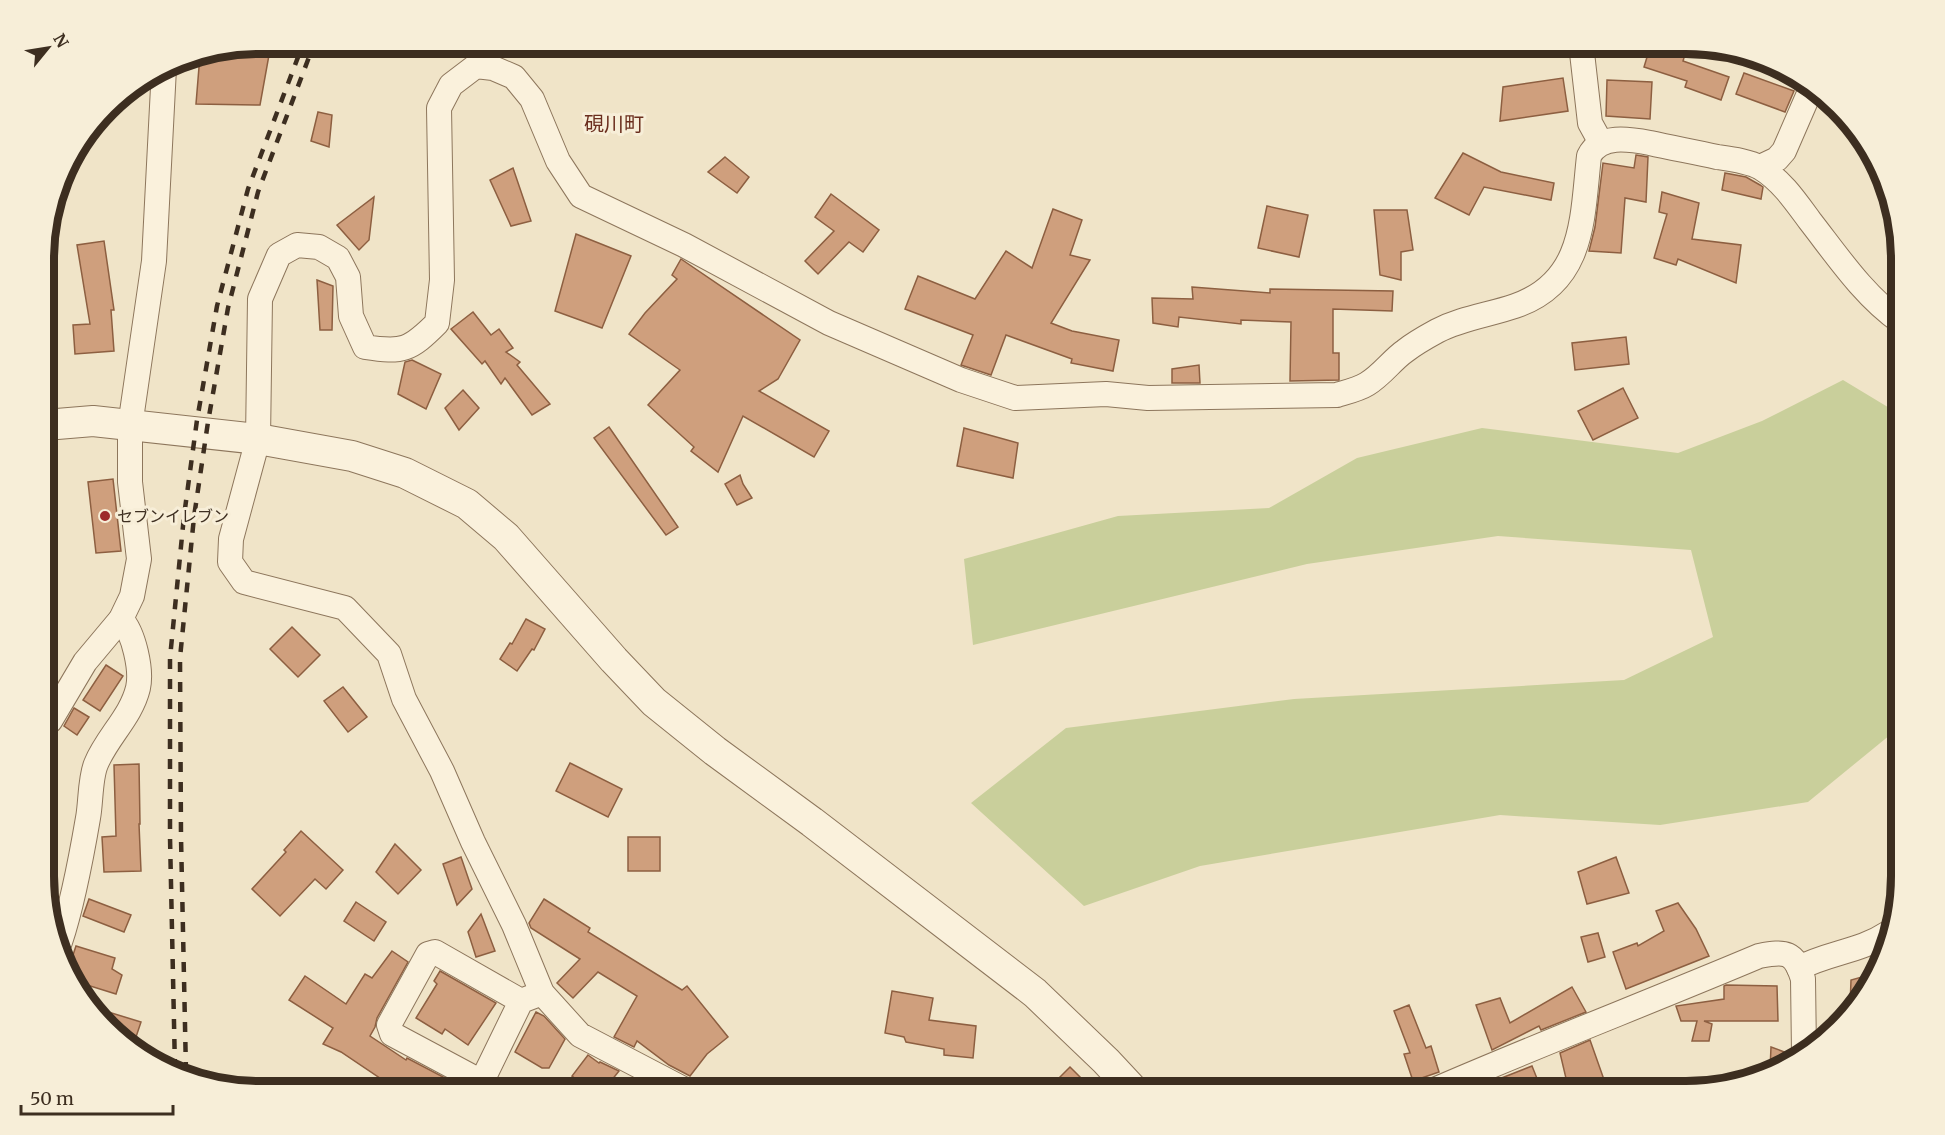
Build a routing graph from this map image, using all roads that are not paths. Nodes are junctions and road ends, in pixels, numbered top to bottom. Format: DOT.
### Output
graph roads {
  1 [pos="1582,54"];
  2 [pos="163,79"];
  3 [pos="1809,95"];
  4 [pos="1601,143"];
  5 [pos="1760,167"];
  6 [pos="1891,315"];
  7 [pos="54,424"];
  8 [pos="130,426"];
  9 [pos="258,439"];
  10 [pos="121,619"];
  11 [pos="54,714"];
  12 [pos="62,932"];
  13 [pos="1881,937"];
  14 [pos="1800,968"];
  15 [pos="531,997"];
  16 [pos="1804,1043"];
  17 [pos="668,1081"];
  18 [pos="1125,1081"];
  19 [pos="1455,1081"];
  1 -- 4 [label="street"];
  2 -- 8 [label="street"];
  3 -- 5 [label="street"];
  4 -- 5 [label="street"];
  4 -- 9 [label="street"];
  5 -- 6 [label="street"];
  7 -- 8 [label="street"];
  8 -- 9 [label="street"];
  8 -- 10 [label="street"];
  9 -- 15 [label="street"];
  9 -- 18 [label="street"];
  10 -- 11 [label="street"];
  10 -- 12 [label="street"];
  13 -- 14 [label="street"];
  14 -- 16 [label="street"];
  14 -- 19 [label="street"];
  15 -- 15 [label="street"];
  15 -- 17 [label="street"];
}
